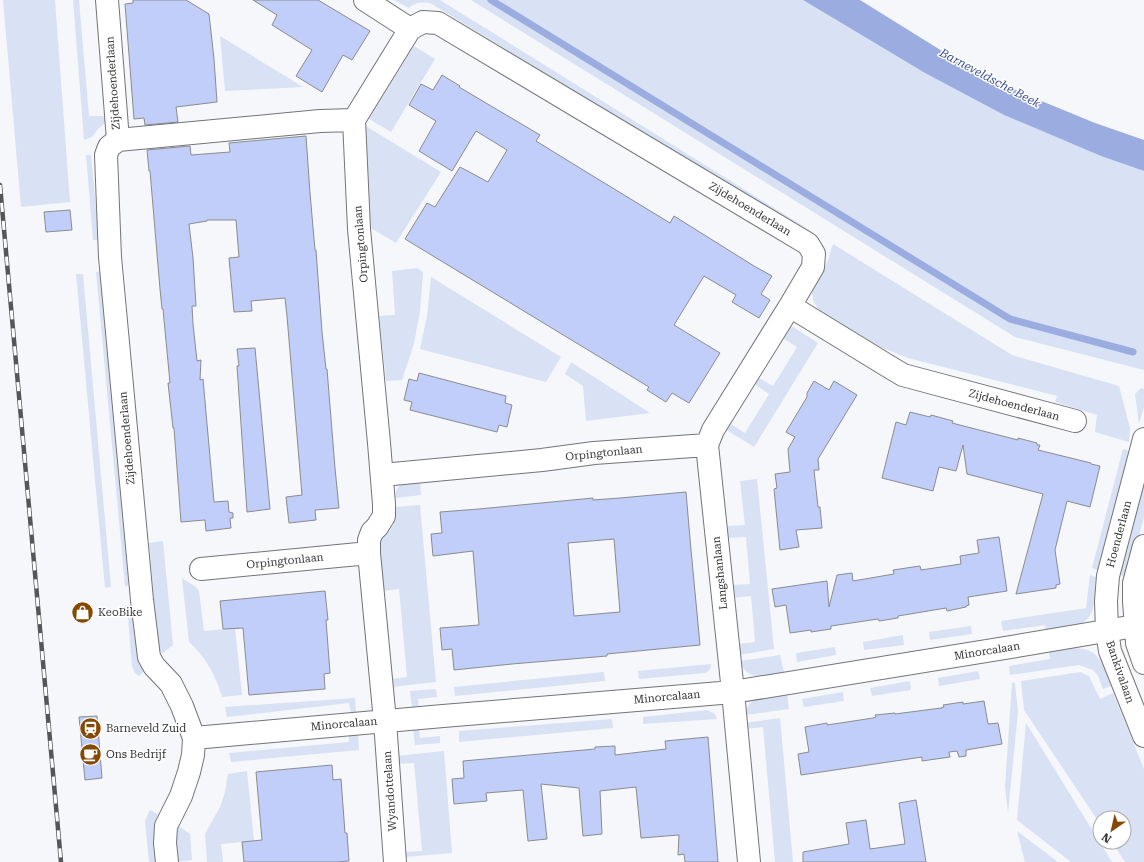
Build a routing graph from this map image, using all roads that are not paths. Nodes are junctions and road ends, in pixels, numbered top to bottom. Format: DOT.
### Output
graph roads {
  1 [pos="107,0"];
  2 [pos="365,0"];
  3 [pos="410,29"];
  4 [pos="354,120"];
  5 [pos="118,140"];
  6 [pos="790,306"];
  7 [pos="1075,421"];
  8 [pos="1144,439"];
  9 [pos="708,445"];
  10 [pos="382,475"];
  11 [pos="1144,546"];
  12 [pos="369,553"];
  13 [pos="201,569"];
  14 [pos="1135,626"];
  15 [pos="1107,631"];
  16 [pos="1144,663"];
  17 [pos="733,692"];
  18 [pos="385,721"];
  19 [pos="1144,736"];
  20 [pos="194,738"];
  21 [pos="167,862"];
  22 [pos="395,862"];
  23 [pos="749,862"];
  1 -- 5 [label="street, Zijdehoenderlaan"];
  2 -- 3 [label="street"];
  3 -- 4 [label="street"];
  3 -- 6 [label="street, Zijdehoenderlaan"];
  4 -- 5 [label="street"];
  4 -- 10 [label="street, Orpingtonlaan"];
  5 -- 20 [label="street, Zijdehoenderlaan"];
  6 -- 7 [label="street, Zijdehoenderlaan"];
  6 -- 9 [label="street, Langshanlaan"];
  8 -- 15 [label="street, Hoenderlaan"];
  9 -- 10 [label="street, Orpingtonlaan"];
  9 -- 17 [label="street, Langshanlaan"];
  10 -- 12 [label="street, Orpingtonlaan"];
  11 -- 14 [label="street"];
  12 -- 13 [label="street, Orpingtonlaan"];
  12 -- 18 [label="street, Orpingtonlaan"];
  14 -- 15 [label="street, Minorcalaan"];
  14 -- 16 [label="street"];
  15 -- 17 [label="street, Minorcalaan"];
  15 -- 19 [label="street, Bankivalaan"];
  17 -- 18 [label="street, Minorcalaan"];
  17 -- 23 [label="street, Langshanlaan"];
  18 -- 20 [label="street, Minorcalaan"];
  18 -- 22 [label="street, Wyandottelaan"];
  20 -- 21 [label="street, Zijdehoenderlaan"];
}
